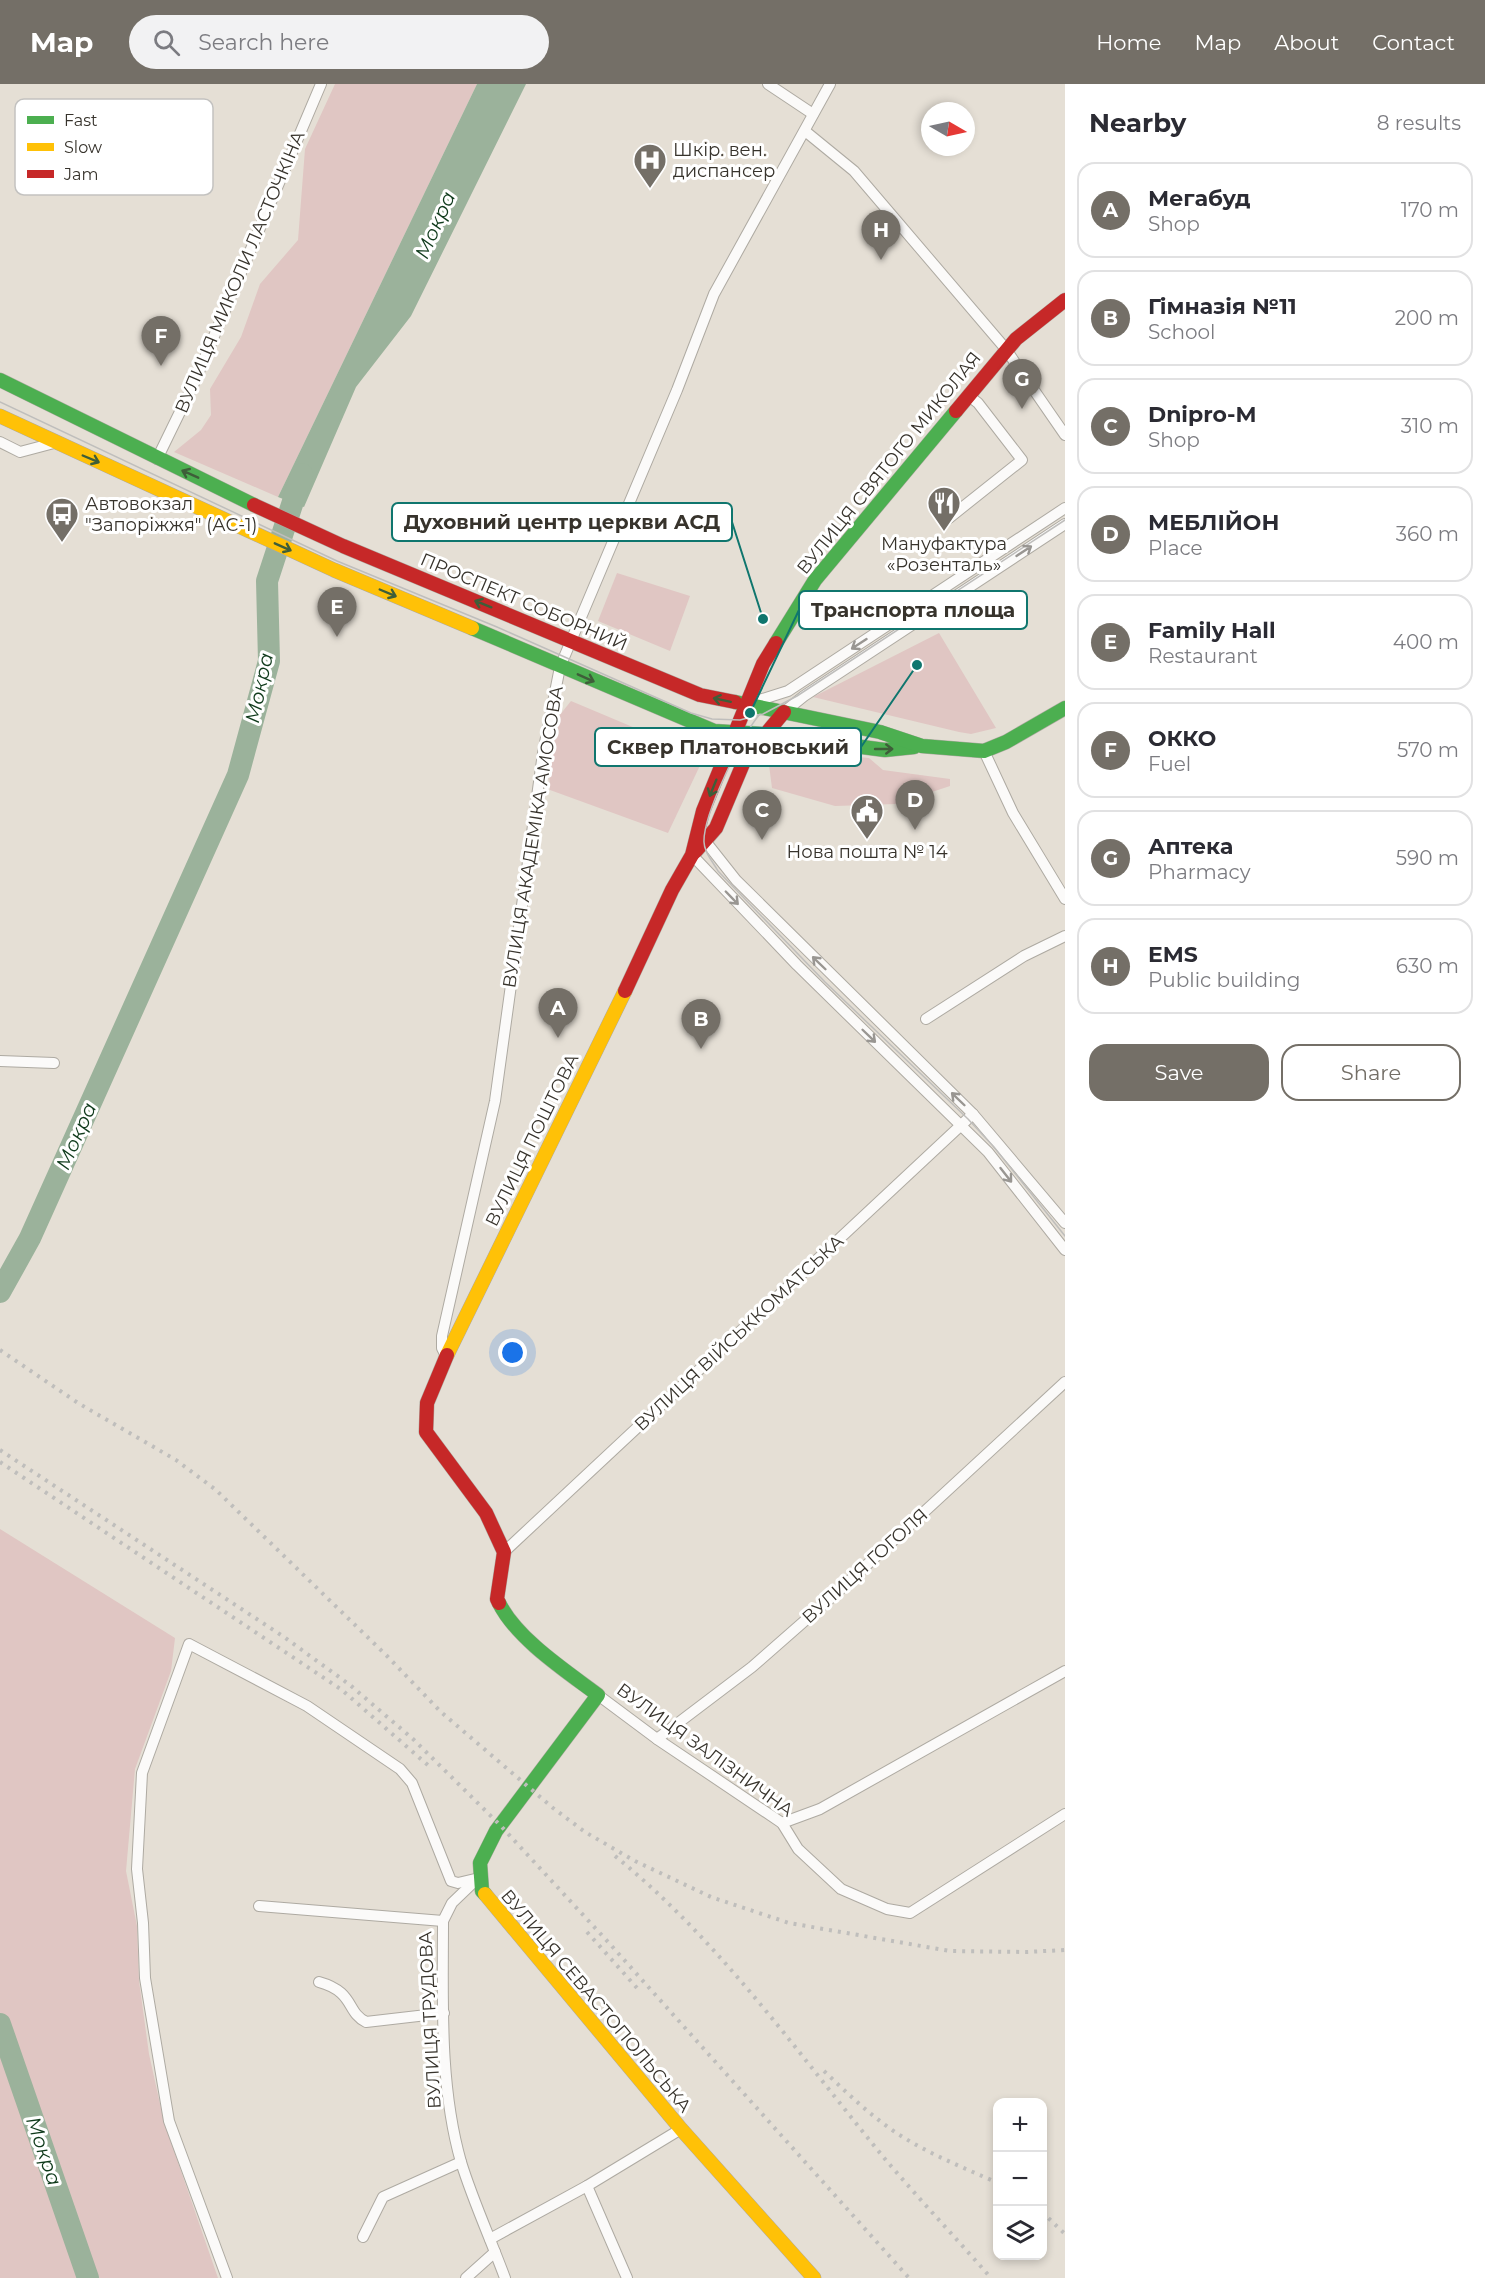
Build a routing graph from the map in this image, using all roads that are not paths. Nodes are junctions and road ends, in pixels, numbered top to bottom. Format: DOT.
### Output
graph roads {
  1 [pos="321,84"];
  2 [pos="768,84"];
  3 [pos="830,84"];
  4 [pos="813,114"];
  5 [pos="805,131"];
  6 [pos="1065,300"];
  7 [pos="1005,348"];
  8 [pos="0,380"];
  9 [pos="969,396"];
  10 [pos="0,417"];
  11 [pos="1065,435"];
  12 [pos="0,442"];
  13 [pos="54,443"];
  14 [pos="158,459"];
  15 [pos="1065,508"];
  16 [pos="949,518"];
  17 [pos="1065,524"];
  18 [pos="572,640"];
  19 [pos="561,667"];
  20 [pos="745,705"];
  21 [pos="1065,708"];
  22 [pos="784,712"];
  23 [pos="735,734"];
  24 [pos="763,734"];
  25 [pos="922,746"];
  26 [pos="984,751"];
  27 [pos="699,828"];
  28 [pos="704,842"];
  29 [pos="692,855"];
  30 [pos="1065,899"];
  31 [pos="1065,936"];
  32 [pos="926,1019"];
  33 [pos="0,1061"];
  34 [pos="54,1063"];
  35 [pos="973,1114"];
  36 [pos="961,1125"];
  37 [pos="1065,1223"];
  38 [pos="1065,1250"];
  39 [pos="446,1356"];
  40 [pos="1065,1382"];
  41 [pos="504,1552"];
  42 [pos="1065,1671"];
  43 [pos="598,1695"];
  44 [pos="657,1739"];
  45 [pos="1065,1814"];
  46 [pos="782,1823"];
  47 [pos="479,1878"];
  48 [pos="259,1906"];
  49 [pos="443,1921"];
  50 [pos="319,1982"];
  51 [pos="444,2013"];
  52 [pos="681,2129"];
  53 [pos="461,2162"];
  54 [pos="587,2186"];
  55 [pos="363,2237"];
  56 [pos="490,2239"];
  57 [pos="495,2252"];
  58 [pos="227,2278"];
  59 [pos="466,2278"];
  60 [pos="505,2278"];
  61 [pos="627,2278"];
  62 [pos="814,2278"];
  1 -- 14 [label="street, ВУЛИЦЯ МИКОЛИ ЛАСТОЧКІНА"];
  2 -- 4 [label="street"];
  3 -- 4 [label="street, ВУЛИЦЯ АКАДЕМІКА АМОСОВА"];
  4 -- 5 [label="street, ВУЛИЦЯ АКАДЕМІКА АМОСОВА"];
  5 -- 7 [label="street"];
  5 -- 18 [label="street, ВУЛИЦЯ АКАДЕМІКА АМОСОВА"];
  6 -- 7 [label="street, ВУЛИЦЯ СВЯТОГО МИКОЛАЯ"];
  7 -- 9 [label="street, ВУЛИЦЯ СВЯТОГО МИКОЛАЯ"];
  7 -- 11 [label="street"];
  8 -- 14 [label="street, ПРОСПЕКТ СОБОРНИЙ"];
  9 -- 16 [label="street"];
  9 -- 20 [label="street, ВУЛИЦЯ СВЯТОГО МИКОЛАЯ"];
  10 -- 13 [label="street, ПРОСПЕКТ СОБОРНИЙ"];
  12 -- 13 [label="street"];
  13 -- 19 [label="street, ПРОСПЕКТ СОБОРНИЙ, one-way"];
  18 -- 14 [label="street, ПРОСПЕКТ СОБОРНИЙ, one-way"];
  15 -- 20 [label="street, one-way"];
  22 -- 17 [label="street, one-way"];
  18 -- 19 [label="street, ВУЛИЦЯ АКАДЕМІКА АМОСОВА"];
  20 -- 18 [label="street, ПРОСПЕКТ СОБОРНИЙ, one-way"];
  19 -- 23 [label="street, ПРОСПЕКТ СОБОРНИЙ, one-way"];
  19 -- 39 [label="street, ВУЛИЦЯ АКАДЕМІКА АМОСОВА"];
  20 -- 22 [label="street, ПРОСПЕКТ СОБОРНИЙ"];
  20 -- 23 [label="street, ВУЛИЦЯ СВЯТОГО МИКОЛАЯ"];
  21 -- 26 [label="street, ПРОСПЕКТ СОБОРНИЙ"];
  22 -- 24 [label="street"];
  22 -- 25 [label="street, ПРОСПЕКТ СОБОРНИЙ"];
  23 -- 24 [label="street, ПРОСПЕКТ СОБОРНИЙ"];
  23 -- 27 [label="street, ВУЛИЦЯ ПОШТОВА, one-way"];
  24 -- 25 [label="street, ПРОСПЕКТ СОБОРНИЙ, one-way"];
  24 -- 28 [label="street"];
  25 -- 26 [label="street, ПРОСПЕКТ СОБОРНИЙ"];
  26 -- 30 [label="street"];
  27 -- 28 [label="street"];
  27 -- 29 [label="street, ВУЛИЦЯ ПОШТОВА"];
  28 -- 29 [label="street"];
  35 -- 28 [label="street, one-way"];
  29 -- 36 [label="street, one-way"];
  29 -- 39 [label="street, ВУЛИЦЯ ПОШТОВА"];
  31 -- 32 [label="street"];
  33 -- 34 [label="street"];
  35 -- 36 [label="street, ВУЛИЦЯ ВІЙСЬККОМАТСЬКА"];
  35 -- 37 [label="street"];
  36 -- 38 [label="street, one-way"];
  36 -- 41 [label="street, ВУЛИЦЯ ВІЙСЬККОМАТСЬКА"];
  39 -- 41 [label="street, ВУЛИЦЯ ПОШТОВА"];
  40 -- 44 [label="street, ВУЛИЦЯ ГОГОЛЯ"];
  41 -- 43 [label="street, ВУЛИЦЯ ЗАЛІЗНИЧНА"];
  42 -- 46 [label="street"];
  43 -- 44 [label="street, ВУЛИЦЯ ЗАЛІЗНИЧНА"];
  43 -- 47 [label="street"];
  44 -- 46 [label="street, ВУЛИЦЯ ЗАЛІЗНИЧНА"];
  45 -- 46 [label="street, ВУЛИЦЯ ЗАЛІЗНИЧНА"];
  47 -- 49 [label="street, ВУЛИЦЯ ТРУДОВА"];
  47 -- 52 [label="street, ВУЛИЦЯ СЕВАСТОПОЛЬСЬКА"];
  47 -- 58 [label="street"];
  48 -- 49 [label="street"];
  49 -- 51 [label="street, ВУЛИЦЯ ТРУДОВА"];
  50 -- 51 [label="street"];
  51 -- 53 [label="street, ВУЛИЦЯ ТРУДОВА"];
  52 -- 54 [label="street"];
  52 -- 62 [label="street, ВУЛИЦЯ СЕВАСТОПОЛЬСЬКА"];
  53 -- 55 [label="street"];
  53 -- 56 [label="street, ВУЛИЦЯ ТРУДОВА"];
  54 -- 56 [label="street"];
  54 -- 61 [label="street"];
  56 -- 57 [label="street, ВУЛИЦЯ ТРУДОВА"];
  57 -- 59 [label="street"];
  57 -- 60 [label="street, ВУЛИЦЯ ТРУДОВА"];
}
